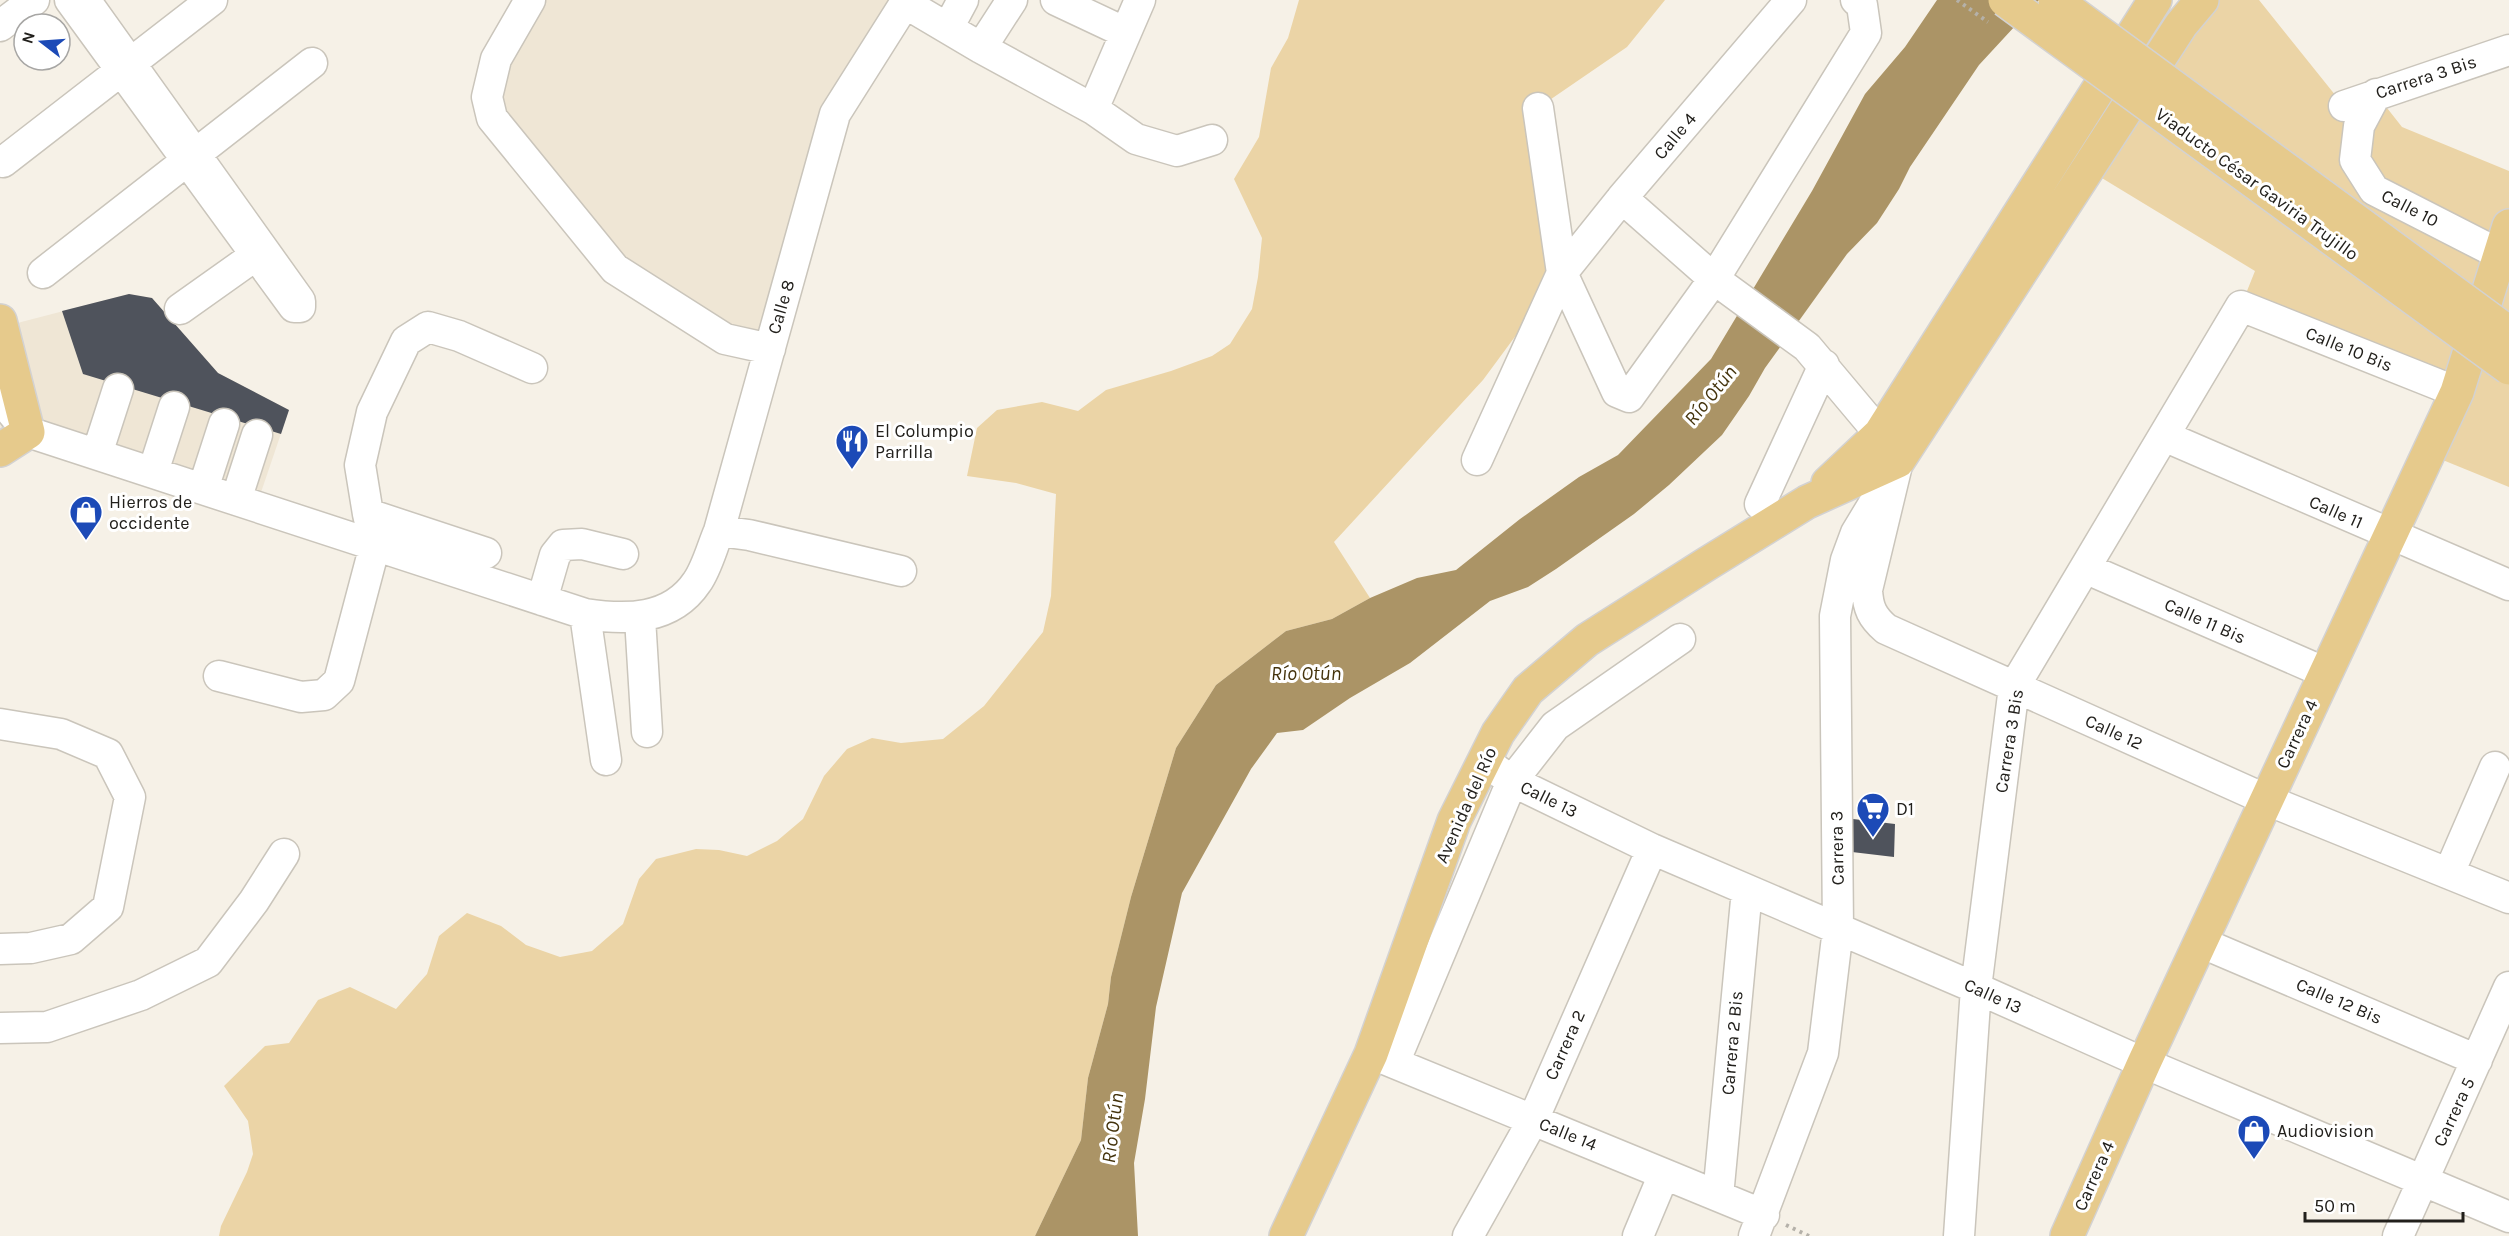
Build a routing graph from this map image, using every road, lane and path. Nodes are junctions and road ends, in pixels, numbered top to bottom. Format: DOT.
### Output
graph roads {
  1 [pos="34,0"];
  2 [pos="70,0"];
  3 [pos="85,0"];
  4 [pos="212,0"];
  5 [pos="530,0"];
  6 [pos="963,0"];
  7 [pos="1012,0"];
  8 [pos="1056,0"];
  9 [pos="1140,0"];
  10 [pos="1791,0"];
  11 [pos="1856,0"];
  12 [pos="2005,0"];
  13 [pos="2055,0"];
  14 [pos="2155,0"];
  15 [pos="2202,0"];
  16 [pos="906,1"];
  17 [pos="0,26"];
  18 [pos="948,28"];
  19 [pos="1124,32"];
  20 [pos="981,48"];
  21 [pos="2509,50"];
  22 [pos="312,63"];
  23 [pos="126,67"];
  24 [pos="1538,108"];
  25 [pos="1093,109"];
  26 [pos="2352,116"];
  27 [pos="1212,140"];
  28 [pos="191,157"];
  29 [pos="3,162"];
  30 [pos="1622,198"];
  31 [pos="2505,246"];
  32 [pos="256,255"];
  33 [pos="43,273"];
  34 [pos="1562,273"];
  35 [pos="1725,287"];
  36 [pos="2241,306"];
  37 [pos="180,309"];
  38 [pos="0,321"];
  39 [pos="2509,333"];
  40 [pos="770,349"];
  41 [pos="1816,356"];
  42 [pos="532,368"];
  43 [pos="2509,368"];
  44 [pos="118,389"];
  45 [pos="2457,392"];
  46 [pos="0,398"];
  47 [pos="174,407"];
  48 [pos="224,424"];
  49 [pos="14,425"];
  50 [pos="1880,434"];
  51 [pos="257,435"];
  52 [pos="2164,436"];
  53 [pos="0,450"];
  54 [pos="97,454"];
  55 [pos="1477,460"];
  56 [pos="1898,461"];
  57 [pos="153,472"];
  58 [pos="203,489"];
  59 [pos="236,500"];
  60 [pos="1807,502"];
  61 [pos="1760,504"];
  62 [pos="368,514"];
  63 [pos="719,531"];
  64 [pos="2390,535"];
  65 [pos="375,545"];
  66 [pos="486,553"];
  67 [pos="623,554"];
  68 [pos="2085,568"];
  69 [pos="901,571"];
  70 [pos="2509,585"];
  71 [pos="542,600"];
  72 [pos="585,614"];
  73 [pos="651,614"];
  74 [pos="1680,639"];
  75 [pos="2326,674"];
  76 [pos="219,675"];
  77 [pos="2014,687"];
  78 [pos="0,724"];
  79 [pos="647,732"];
  80 [pos="606,760"];
  81 [pos="1484,761"];
  82 [pos="2495,767"];
  83 [pos="1512,781"];
  84 [pos="2267,800"];
  85 [pos="1652,849"];
  86 [pos="284,854"];
  87 [pos="2449,873"];
  88 [pos="1747,890"];
  89 [pos="2509,898"];
  90 [pos="1838,929"];
  91 [pos="2200,942"];
  92 [pos="0,949"];
  93 [pos="2509,987"];
  94 [pos="1976,988"];
  95 [pos="0,1028"];
  96 [pos="1383,1058"];
  97 [pos="2477,1060"];
  98 [pos="2144,1064"];
  99 [pos="1533,1120"];
  100 [pos="1664,1174"];
  101 [pos="2422,1180"];
  102 [pos="1718,1196"];
  103 [pos="2509,1217"];
  104 [pos="1759,1225"];
  105 [pos="1286,1236"];
  106 [pos="1468,1236"];
  107 [pos="1638,1236"];
  108 [pos="1959,1236"];
  109 [pos="2067,1236"];
  110 [pos="2398,1236"];
  1 -- 17 [label="street"];
  2 -- 23 [label="street"];
  3 -- 23 [label="street"];
  4 -- 23 [label="street"];
  5 -- 40 [label="street"];
  6 -- 18 [label="street"];
  7 -- 20 [label="street"];
  8 -- 19 [label="street"];
  9 -- 19 [label="street"];
  10 -- 30 [label="street, Calle 4"];
  11 -- 35 [label="street"];
  12 -- 43 [label="main road, Viaducto César Gaviria Trujillo, bridge"];
  13 -- 39 [label="main road, Viaducto César Gaviria Trujillo, bridge"];
  14 -- 50 [label="main road"];
  15 -- 56 [label="main road"];
  16 -- 18 [label="street"];
  16 -- 40 [label="street, Calle 8"];
  18 -- 20 [label="street"];
  19 -- 25 [label="street"];
  20 -- 25 [label="street"];
  21 -- 26 [label="street, Carrera 3 Bis"];
  22 -- 28 [label="street"];
  23 -- 28 [label="street"];
  23 -- 29 [label="street"];
  24 -- 34 [label="street"];
  25 -- 27 [label="street"];
  26 -- 31 [label="street, Calle 10"];
  28 -- 32 [label="street"];
  28 -- 32 [label="street"];
  28 -- 33 [label="street"];
  30 -- 34 [label="street, Calle 4"];
  30 -- 35 [label="street"];
  31 -- 45 [label="main road, Carrera 4"];
  32 -- 37 [label="street"];
  34 -- 35 [label="street"];
  34 -- 55 [label="street, Calle 4"];
  35 -- 41 [label="street"];
  36 -- 45 [label="street, Calle 10 Bis"];
  36 -- 52 [label="street, Carrera 3 Bis"];
  38 -- 49 [label="main road"];
  40 -- 63 [label="street, Calle 8"];
  41 -- 50 [label="street"];
  41 -- 61 [label="street"];
  42 -- 62 [label="street"];
  44 -- 54 [label="street"];
  45 -- 64 [label="main road, Carrera 4"];
  46 -- 49 [label="street"];
  47 -- 57 [label="street"];
  48 -- 58 [label="street"];
  49 -- 53 [label="main road"];
  49 -- 54 [label="street"];
  50 -- 60 [label="main road"];
  51 -- 59 [label="street"];
  52 -- 64 [label="street, Calle 11"];
  52 -- 68 [label="street, Carrera 3 Bis"];
  54 -- 57 [label="street"];
  56 -- 60 [label="main road"];
  56 -- 77 [label="street, Calle 12"];
  56 -- 90 [label="street, Carrera 3"];
  57 -- 58 [label="street"];
  58 -- 59 [label="street"];
  59 -- 65 [label="street"];
  60 -- 81 [label="main road, Avenida del Río"];
  62 -- 65 [label="street"];
  62 -- 66 [label="street"];
  63 -- 69 [label="street"];
  63 -- 73 [label="street, Calle 8"];
  64 -- 70 [label="street, Calle 11"];
  64 -- 75 [label="main road, Carrera 4"];
  65 -- 71 [label="street"];
  65 -- 76 [label="street"];
  67 -- 71 [label="street"];
  68 -- 75 [label="street, Calle 11 Bis"];
  68 -- 77 [label="street, Carrera 3 Bis"];
  71 -- 72 [label="street"];
  72 -- 73 [label="street"];
  72 -- 80 [label="street"];
  73 -- 79 [label="street"];
  74 -- 83 [label="street"];
  75 -- 84 [label="main road, Carrera 4"];
  77 -- 84 [label="street, Calle 12"];
  77 -- 94 [label="street, Carrera 3 Bis"];
  78 -- 92 [label="street"];
  81 -- 83 [label="street, Calle 13"];
  81 -- 96 [label="main road, Avenida del Río"];
  82 -- 87 [label="street"];
  83 -- 85 [label="street, Calle 13"];
  83 -- 96 [label="street"];
  84 -- 87 [label="street, Calle 12"];
  84 -- 91 [label="main road, Carrera 4"];
  85 -- 88 [label="street, Calle 13"];
  85 -- 99 [label="street, Carrera 2"];
  86 -- 95 [label="street"];
  87 -- 89 [label="street, Calle 12"];
  88 -- 90 [label="street, Calle 13"];
  88 -- 102 [label="street, Carrera 2 Bis"];
  90 -- 94 [label="street, Calle 13"];
  90 -- 104 [label="street, Carrera 3"];
  91 -- 97 [label="street, Calle 12 Bis"];
  91 -- 98 [label="main road, Carrera 4"];
  93 -- 97 [label="street, Carrera 5"];
  94 -- 98 [label="street, Calle 13"];
  94 -- 108 [label="street, Carrera 3 Bis"];
  96 -- 99 [label="street, Calle 14"];
  96 -- 105 [label="main road, Avenida del Río"];
  97 -- 101 [label="street, Carrera 5"];
  98 -- 101 [label="street, Calle 13"];
  98 -- 109 [label="main road, Carrera 4"];
  99 -- 100 [label="street, Calle 14"];
  99 -- 106 [label="street, Carrera 2"];
  100 -- 102 [label="street, Calle 14"];
  100 -- 107 [label="street"];
  101 -- 103 [label="street, Calle 13"];
  101 -- 110 [label="street, Carrera 5"];
  102 -- 104 [label="street, Calle 14"];
}
